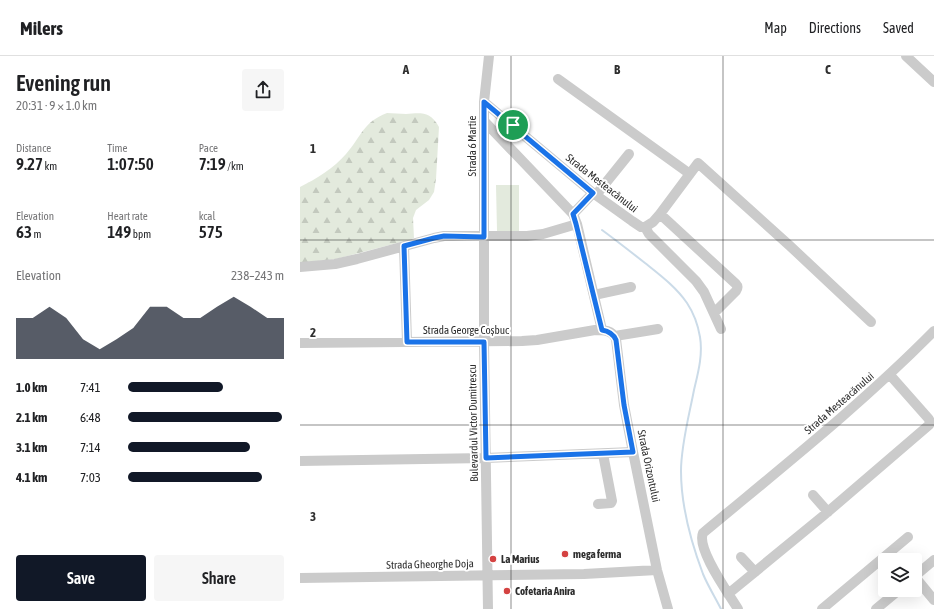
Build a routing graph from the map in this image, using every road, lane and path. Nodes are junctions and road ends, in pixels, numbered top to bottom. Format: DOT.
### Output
graph roads {
  1 [pos="489,56"];
  2 [pos="906,56"];
  3 [pos="558,79"];
  4 [pos="934,82"];
  5 [pos="484,102"];
  6 [pos="484,120"];
  7 [pos="629,154"];
  8 [pos="690,174"];
  9 [pos="595,194"];
  10 [pos="573,214"];
  11 [pos="660,214"];
  12 [pos="576,224"];
  13 [pos="645,227"];
  14 [pos="484,237"];
  15 [pos="404,246"];
  16 [pos="300,267"];
  17 [pos="631,287"];
  18 [pos="594,295"];
  19 [pos="714,313"];
  20 [pos="871,322"];
  21 [pos="658,329"];
  22 [pos="721,329"];
  23 [pos="934,331"];
  24 [pos="608,332"];
  25 [pos="407,342"];
  26 [pos="484,342"];
  27 [pos="300,343"];
  28 [pos="890,375"];
  29 [pos="633,452"];
  30 [pos="602,454"];
  31 [pos="486,458"];
  32 [pos="300,461"];
  33 [pos="813,495"];
  34 [pos="598,504"];
  35 [pos="828,512"];
  36 [pos="908,537"];
  37 [pos="741,557"];
  38 [pos="934,560"];
  39 [pos="657,570"];
  40 [pos="922,571"];
  41 [pos="755,572"];
  42 [pos="487,575"];
  43 [pos="300,578"];
  44 [pos="922,585"];
  45 [pos="728,594"];
  46 [pos="891,597"];
  47 [pos="934,600"];
  48 [pos="878,608"];
  49 [pos="488,609"];
  50 [pos="668,609"];
  51 [pos="738,609"];
  52 [pos="822,609"];
  1 -- 5 [label="street, Strada 6 Martie"];
  2 -- 4 [label="street"];
  3 -- 8 [label="street"];
  5 -- 6 [label="street, Strada 6 Martie"];
  5 -- 9 [label="street, Strada Mesteacănului"];
  6 -- 10 [label="street"];
  6 -- 14 [label="street, Strada 6 Martie"];
  7 -- 9 [label="street"];
  8 -- 11 [label="street"];
  8 -- 20 [label="street"];
  9 -- 10 [label="street"];
  9 -- 13 [label="street, Strada Mesteacănului"];
  10 -- 12 [label="street, Strada Orizontului"];
  11 -- 13 [label="street"];
  11 -- 19 [label="street"];
  12 -- 14 [label="street"];
  12 -- 18 [label="street, Strada Orizontului"];
  13 -- 19 [label="street, Strada Mesteacănului"];
  14 -- 15 [label="street"];
  14 -- 26 [label="street, Bulevardul Victor Dumitrescu"];
  15 -- 16 [label="street"];
  15 -- 25 [label="street"];
  17 -- 18 [label="street"];
  18 -- 24 [label="street, Strada Orizontului"];
  19 -- 22 [label="street, Strada Mesteacănului"];
  21 -- 24 [label="street, Strada George Coșbuc"];
  23 -- 28 [label="street"];
  24 -- 26 [label="street, Strada George Coșbuc"];
  24 -- 29 [label="street, Strada Orizontului"];
  25 -- 26 [label="street, Strada George Coșbuc"];
  25 -- 27 [label="street, Strada George Coșbuc"];
  26 -- 31 [label="street, Bulevardul Victor Dumitrescu"];
  28 -- 35 [label="street, Strada Mesteacănului"];
  28 -- 45 [label="street, Strada Mesteacănului"];
  29 -- 30 [label="street"];
  29 -- 39 [label="street, Strada Orizontului"];
  30 -- 31 [label="street"];
  30 -- 34 [label="street"];
  31 -- 32 [label="street"];
  31 -- 42 [label="street, Bulevardul Victor Dumitrescu"];
  33 -- 35 [label="street"];
  35 -- 41 [label="street, Strada Mesteacănului"];
  36 -- 52 [label="street"];
  37 -- 41 [label="street"];
  38 -- 40 [label="street"];
  39 -- 42 [label="street, Strada Gheorghe Doja"];
  39 -- 50 [label="street, Strada Orizontului"];
  41 -- 45 [label="street, Strada Mesteacănului"];
  42 -- 43 [label="street, Strada Gheorghe Doja"];
  42 -- 49 [label="street, Bulevardul Victor Dumitrescu"];
  44 -- 47 [label="street"];
  45 -- 51 [label="street, Strada Mesteacănului"];
  46 -- 48 [label="street"];
}
